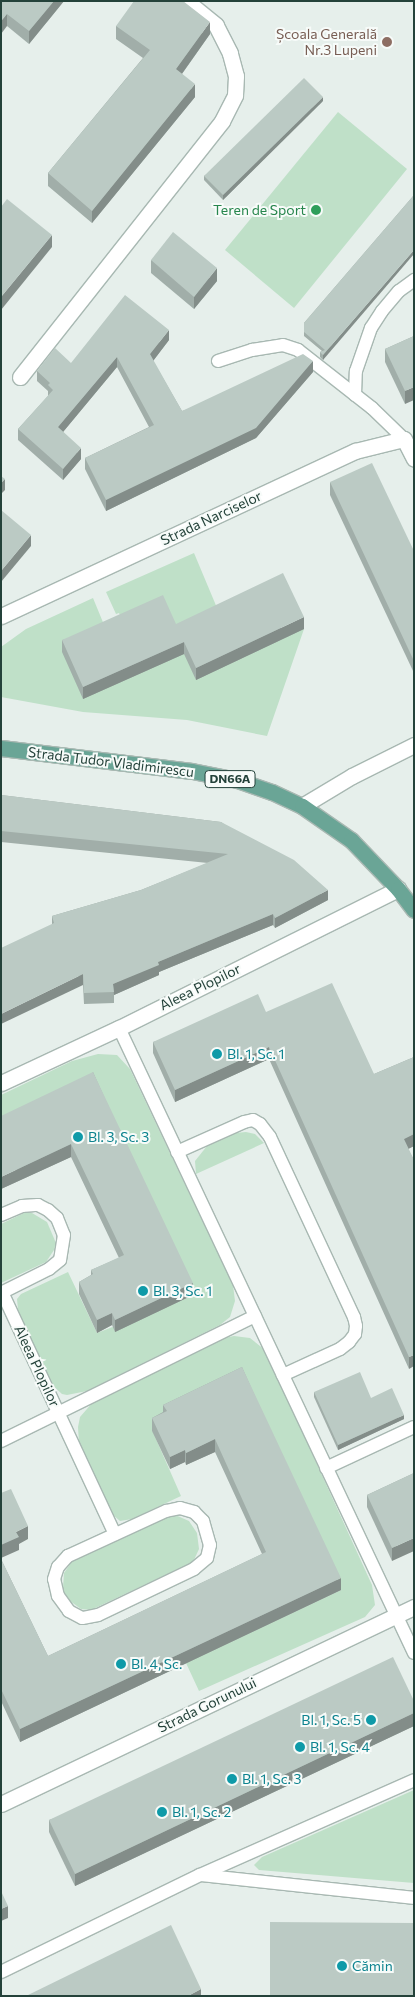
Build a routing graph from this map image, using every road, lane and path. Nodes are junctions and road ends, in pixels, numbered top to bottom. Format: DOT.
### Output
graph roads {
  1 [pos="186,1"];
  2 [pos="414,280"];
  3 [pos="218,361"];
  4 [pos="20,377"];
  5 [pos="355,395"];
  6 [pos="409,437"];
  7 [pos="414,459"];
  8 [pos="1,616"];
  9 [pos="414,745"];
  10 [pos="1,748"];
  11 [pos="302,806"];
  12 [pos="398,889"];
  13 [pos="414,910"];
  14 [pos="119,1028"];
  15 [pos="1,1083"];
  16 [pos="177,1152"];
  17 [pos="1,1215"];
  18 [pos="2,1292"];
  19 [pos="255,1316"];
  20 [pos="283,1375"];
  21 [pos="58,1414"];
  22 [pos="414,1427"];
  23 [pos="1,1442"];
  24 [pos="326,1468"];
  25 [pos="115,1534"];
  26 [pos="414,1607"];
  27 [pos="396,1615"];
  28 [pos="414,1653"];
  29 [pos="414,1780"];
  30 [pos="1,1804"];
  31 [pos="200,1875"];
  32 [pos="414,1898"];
  33 [pos="1,1972"];
  1 -- 4 [label="street"];
  2 -- 5 [label="lane"];
  3 -- 5 [label="lane"];
  5 -- 6 [label="lane"];
  6 -- 7 [label="street"];
  6 -- 8 [label="street, Strada Narciselor"];
  9 -- 11 [label="street"];
  10 -- 11 [label="main road, Strada Tudor Vladimirescu / DN66A"];
  11 -- 12 [label="main road, Strada Tudor Vladimirescu / DN66A"];
  12 -- 13 [label="main road, Strada Tudor Vladimirescu / DN66A"];
  12 -- 14 [label="street, Aleea Plopilor"];
  14 -- 15 [label="street, Aleea Plopilor"];
  14 -- 16 [label="lane"];
  16 -- 19 [label="lane"];
  16 -- 20 [label="lane"];
  17 -- 18 [label="lane, Aleea Plopilor"];
  18 -- 21 [label="lane, Aleea Plopilor"];
  19 -- 20 [label="lane"];
  19 -- 21 [label="lane"];
  20 -- 24 [label="lane"];
  21 -- 23 [label="lane"];
  21 -- 25 [label="lane"];
  22 -- 24 [label="lane"];
  24 -- 27 [label="lane"];
  25 -- 25 [label="lane"];
  26 -- 27 [label="street, Strada Gorunului"];
  27 -- 28 [label="lane"];
  27 -- 30 [label="street, Strada Gorunului"];
  29 -- 31 [label="lane"];
  31 -- 32 [label="lane"];
  31 -- 33 [label="lane"];
}
